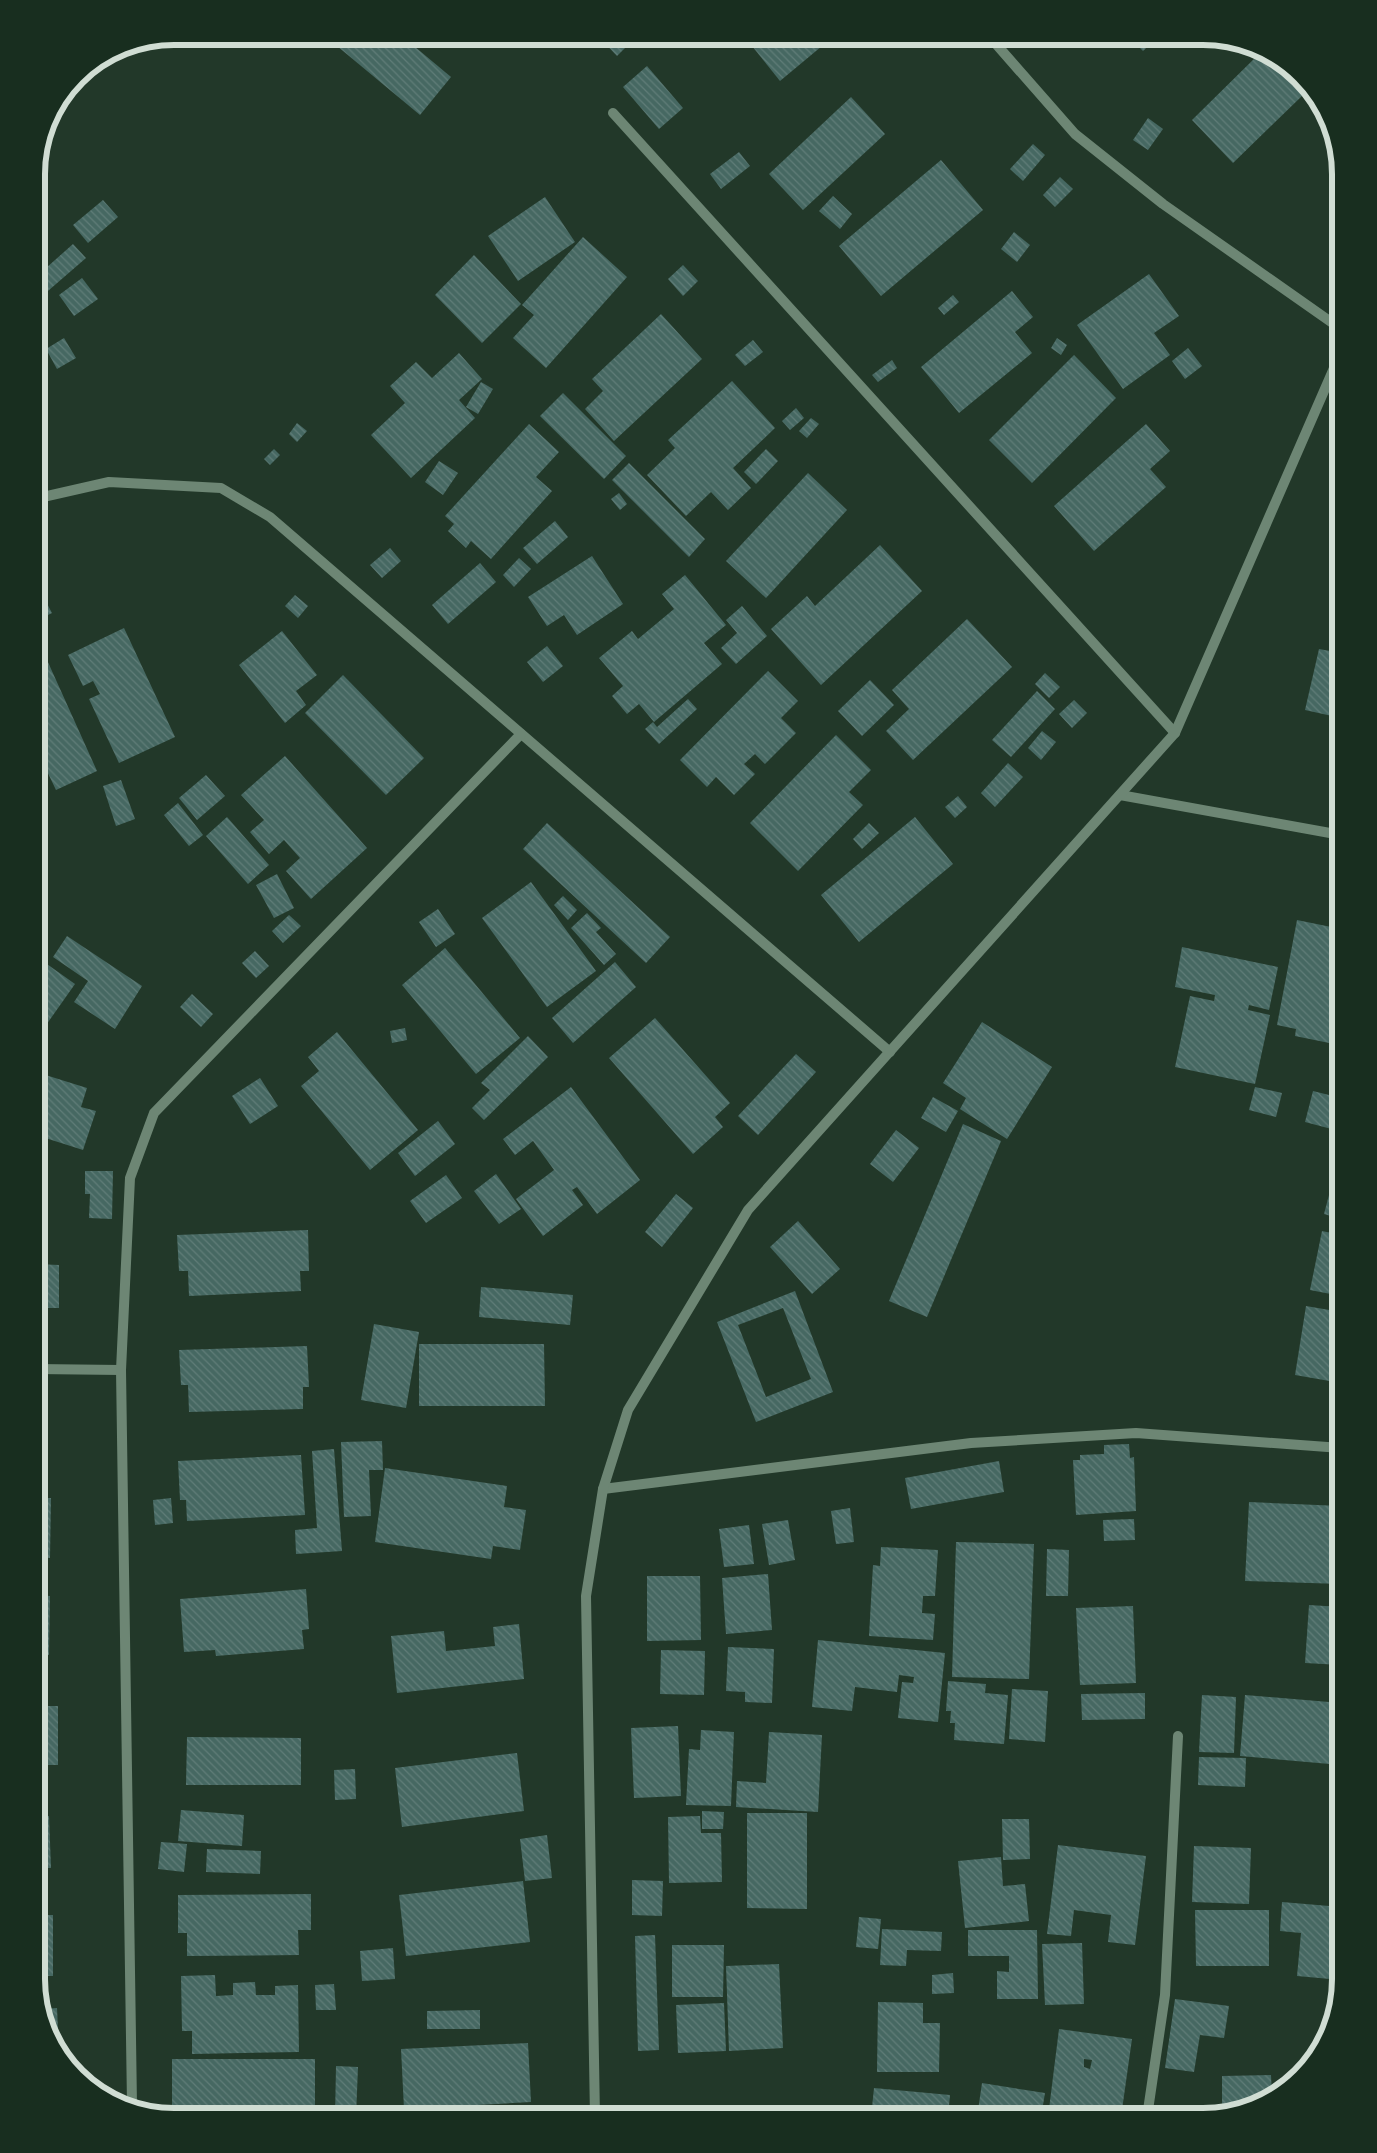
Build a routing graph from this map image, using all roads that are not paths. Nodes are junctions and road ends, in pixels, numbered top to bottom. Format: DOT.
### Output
graph roads {
  1 [pos="997,45"];
  2 [pos="613,113"];
  3 [pos="1332,323"];
  4 [pos="1332,373"];
  5 [pos="45,497"];
  6 [pos="1175,733"];
  7 [pos="521,734"];
  8 [pos="1120,795"];
  9 [pos="1332,833"];
  10 [pos="890,1052"];
  11 [pos="45,1369"];
  12 [pos="121,1370"];
  13 [pos="1332,1447"];
  14 [pos="603,1489"];
  15 [pos="1178,1736"];
  16 [pos="132,2101"];
  17 [pos="595,2108"];
  18 [pos="1147,2108"];
  1 -- 3 [label="street"];
  2 -- 6 [label="street"];
  4 -- 6 [label="street"];
  5 -- 7 [label="street"];
  6 -- 8 [label="street"];
  7 -- 10 [label="street"];
  7 -- 12 [label="street"];
  8 -- 9 [label="street"];
  8 -- 10 [label="street"];
  10 -- 14 [label="street"];
  11 -- 12 [label="street"];
  12 -- 16 [label="street"];
  13 -- 14 [label="street"];
  14 -- 17 [label="street"];
  15 -- 18 [label="street"];
}
